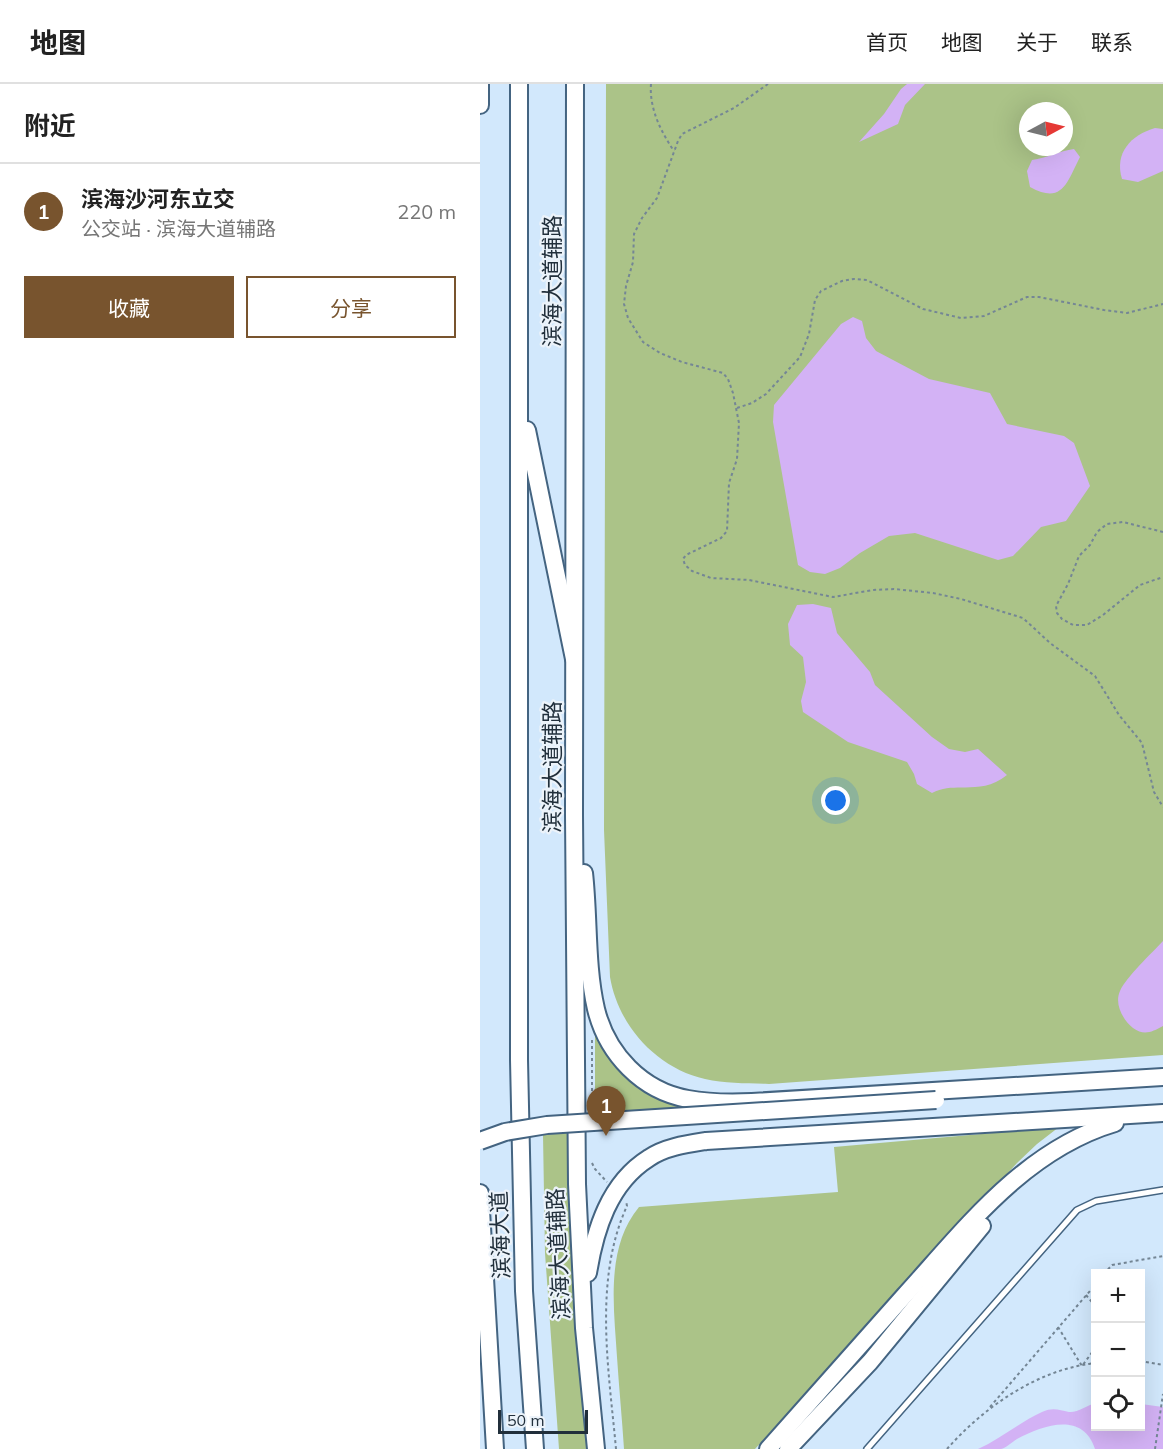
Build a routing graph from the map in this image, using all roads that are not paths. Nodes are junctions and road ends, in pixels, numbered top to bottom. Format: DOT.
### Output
graph roads {
  1 [pos="480,84"];
  2 [pos="519,84"];
  3 [pos="528,84"];
  4 [pos="575,84"];
  5 [pos="480,105"];
  6 [pos="519,134"];
  7 [pos="519,390"];
  8 [pos="574,658"];
  9 [pos="574,815"];
  10 [pos="1163,1077"];
  11 [pos="1143,1078"];
  12 [pos="1163,1114"];
  13 [pos="480,1141"];
  14 [pos="1035,1164"];
  15 [pos="1163,1190"];
  16 [pos="480,1193"];
  17 [pos="584,1328"];
  18 [pos="495,1449"];
  19 [pos="536,1449"];
  20 [pos="596,1449"];
  21 [pos="768,1449"];
  22 [pos="788,1449"];
  23 [pos="867,1449"];
  1 -- 5 [label="main road"];
  2 -- 6 [label="main road, 滨海大道"];
  3 -- 6 [label="main road"];
  4 -- 8 [label="main road, 滨海大道辅路"];
  6 -- 7 [label="main road, 滨海大道"];
  7 -- 8 [label="main road"];
  7 -- 19 [label="main road, 滨海大道"];
  8 -- 9 [label="main road, 滨海大道辅路"];
  9 -- 11 [label="main road"];
  9 -- 17 [label="main road, 滨海大道辅路"];
  10 -- 11 [label="main road"];
  11 -- 13 [label="main road, bridge"];
  12 -- 14 [label="main road"];
  12 -- 17 [label="main road"];
  14 -- 21 [label="main road"];
  14 -- 22 [label="main road"];
  15 -- 23 [label="lane"];
  16 -- 18 [label="main road, 滨海大道"];
  17 -- 20 [label="main road, 滨海大道辅路"];
}
